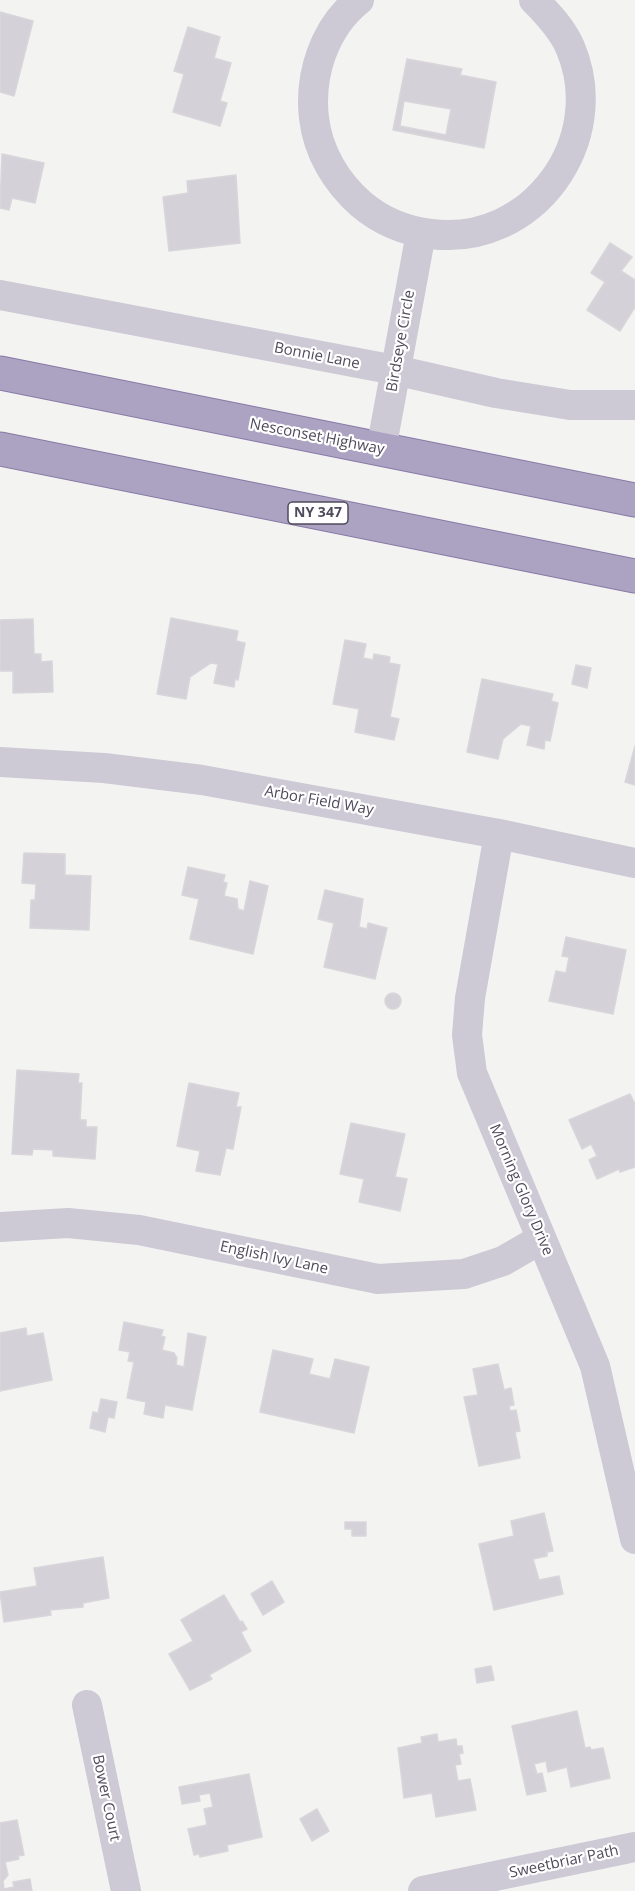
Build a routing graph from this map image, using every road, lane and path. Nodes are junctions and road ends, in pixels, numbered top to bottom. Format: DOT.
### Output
graph roads {
  1 [pos="359,0"];
  2 [pos="534,0"];
  3 [pos="421,233"];
  4 [pos="0,295"];
  5 [pos="395,370"];
  6 [pos="0,374"];
  7 [pos="635,405"];
  8 [pos="0,449"];
  9 [pos="381,450"];
  10 [pos="635,500"];
  11 [pos="635,576"];
  12 [pos="0,762"];
  13 [pos="500,834"];
  14 [pos="635,863"];
  15 [pos="0,1227"];
  16 [pos="541,1239"];
  17 [pos="635,1539"];
  18 [pos="87,1705"];
  19 [pos="635,1847"];
  20 [pos="126,1891"];
  21 [pos="423,1891"];
  1 -- 3 [label="street"];
  2 -- 3 [label="street"];
  3 -- 5 [label="street, Birdseye Circle"];
  4 -- 5 [label="street, Bonnie Lane"];
  5 -- 7 [label="street, Bonnie Lane"];
  5 -- 9 [label="street, Birdseye Circle"];
  6 -- 9 [label="highway, Nesconset Highway"];
  8 -- 11 [label="highway, NY 347"];
  9 -- 10 [label="highway, Nesconset Highway"];
  12 -- 13 [label="street, Arbor Field Way"];
  13 -- 14 [label="street, Arbor Field Way"];
  13 -- 16 [label="street, Morning Glory Drive"];
  15 -- 16 [label="street, English Ivy Lane"];
  16 -- 17 [label="street, Morning Glory Drive"];
  18 -- 20 [label="street, Bower Court"];
  19 -- 21 [label="street, Sweetbriar Path"];
}
